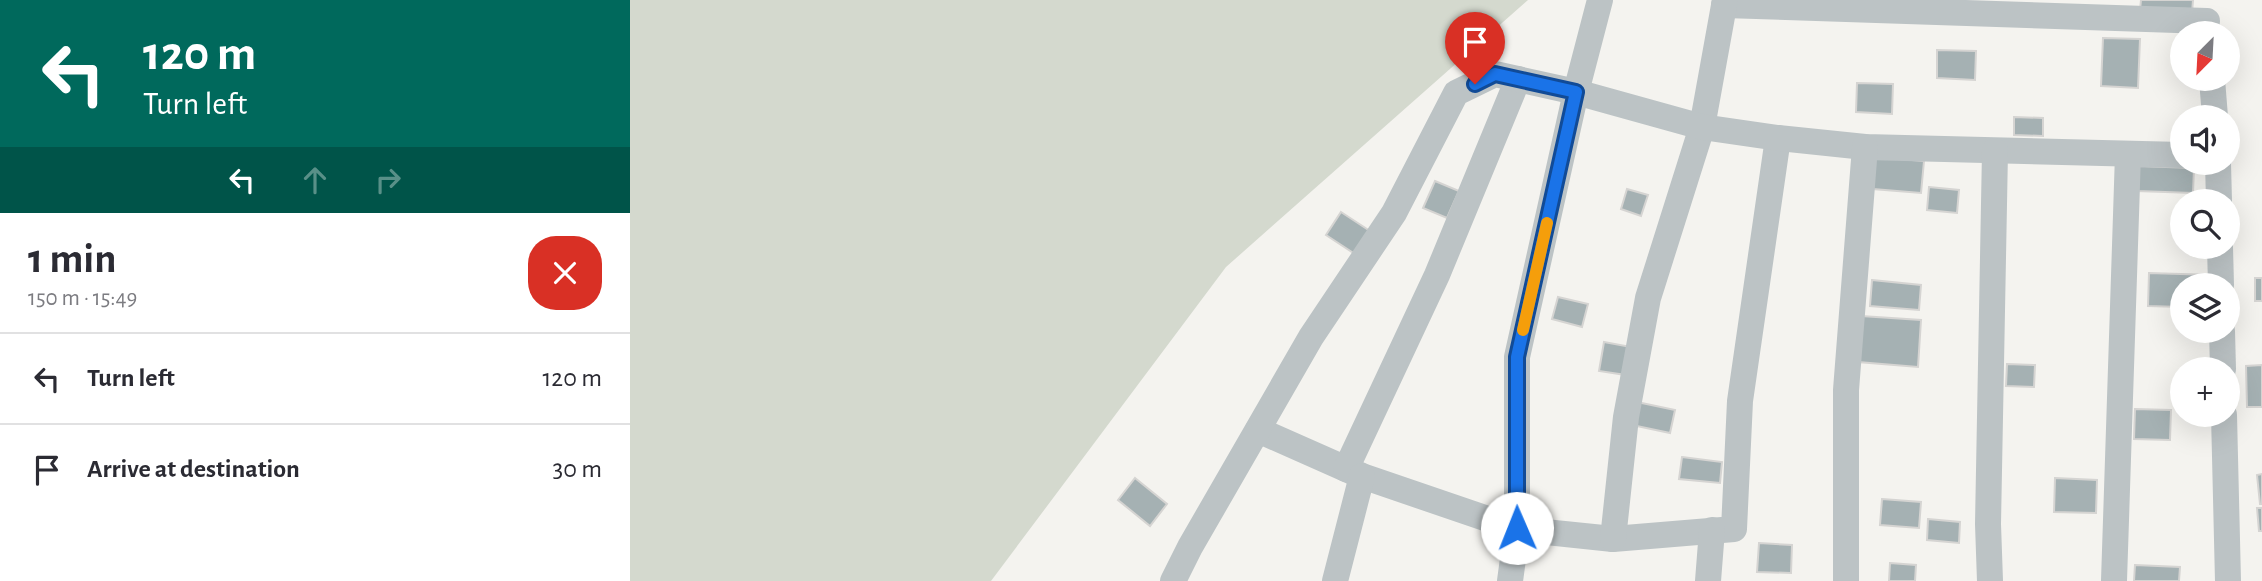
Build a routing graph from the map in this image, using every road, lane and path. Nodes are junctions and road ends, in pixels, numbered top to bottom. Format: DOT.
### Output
graph roads {
  1 [pos="1600,0"];
  2 [pos="1725,3"];
  3 [pos="2207,18"];
  4 [pos="1518,79"];
  5 [pos="1576,92"];
  6 [pos="1702,128"];
  7 [pos="1778,138"];
  8 [pos="1865,147"];
  9 [pos="1995,151"];
  10 [pos="2128,154"];
  11 [pos="2170,155"];
  12 [pos="2224,427"];
  13 [pos="1258,430"];
  14 [pos="1354,472"];
  15 [pos="1517,528"];
  16 [pos="1712,530"];
  17 [pos="1613,539"];
  18 [pos="1173,581"];
  19 [pos="1335,581"];
  20 [pos="1510,581"];
  21 [pos="1708,581"];
  22 [pos="1846,581"];
  23 [pos="1990,581"];
  24 [pos="2114,581"];
  25 [pos="2228,581"];
  1 -- 5 [label="street"];
  2 -- 3 [label="street"];
  2 -- 6 [label="street"];
  4 -- 5 [label="street"];
  4 -- 13 [label="street"];
  4 -- 14 [label="street"];
  5 -- 6 [label="street"];
  5 -- 15 [label="street"];
  6 -- 7 [label="street"];
  6 -- 17 [label="street"];
  7 -- 8 [label="street"];
  7 -- 16 [label="street"];
  8 -- 9 [label="street"];
  8 -- 22 [label="street"];
  9 -- 10 [label="street"];
  9 -- 23 [label="street"];
  10 -- 11 [label="street"];
  10 -- 24 [label="street"];
  12 -- 25 [label="street"];
  13 -- 14 [label="street"];
  13 -- 18 [label="street"];
  14 -- 15 [label="street"];
  14 -- 19 [label="street"];
  15 -- 17 [label="street"];
  15 -- 20 [label="street"];
  16 -- 17 [label="street"];
  16 -- 21 [label="street"];
}
